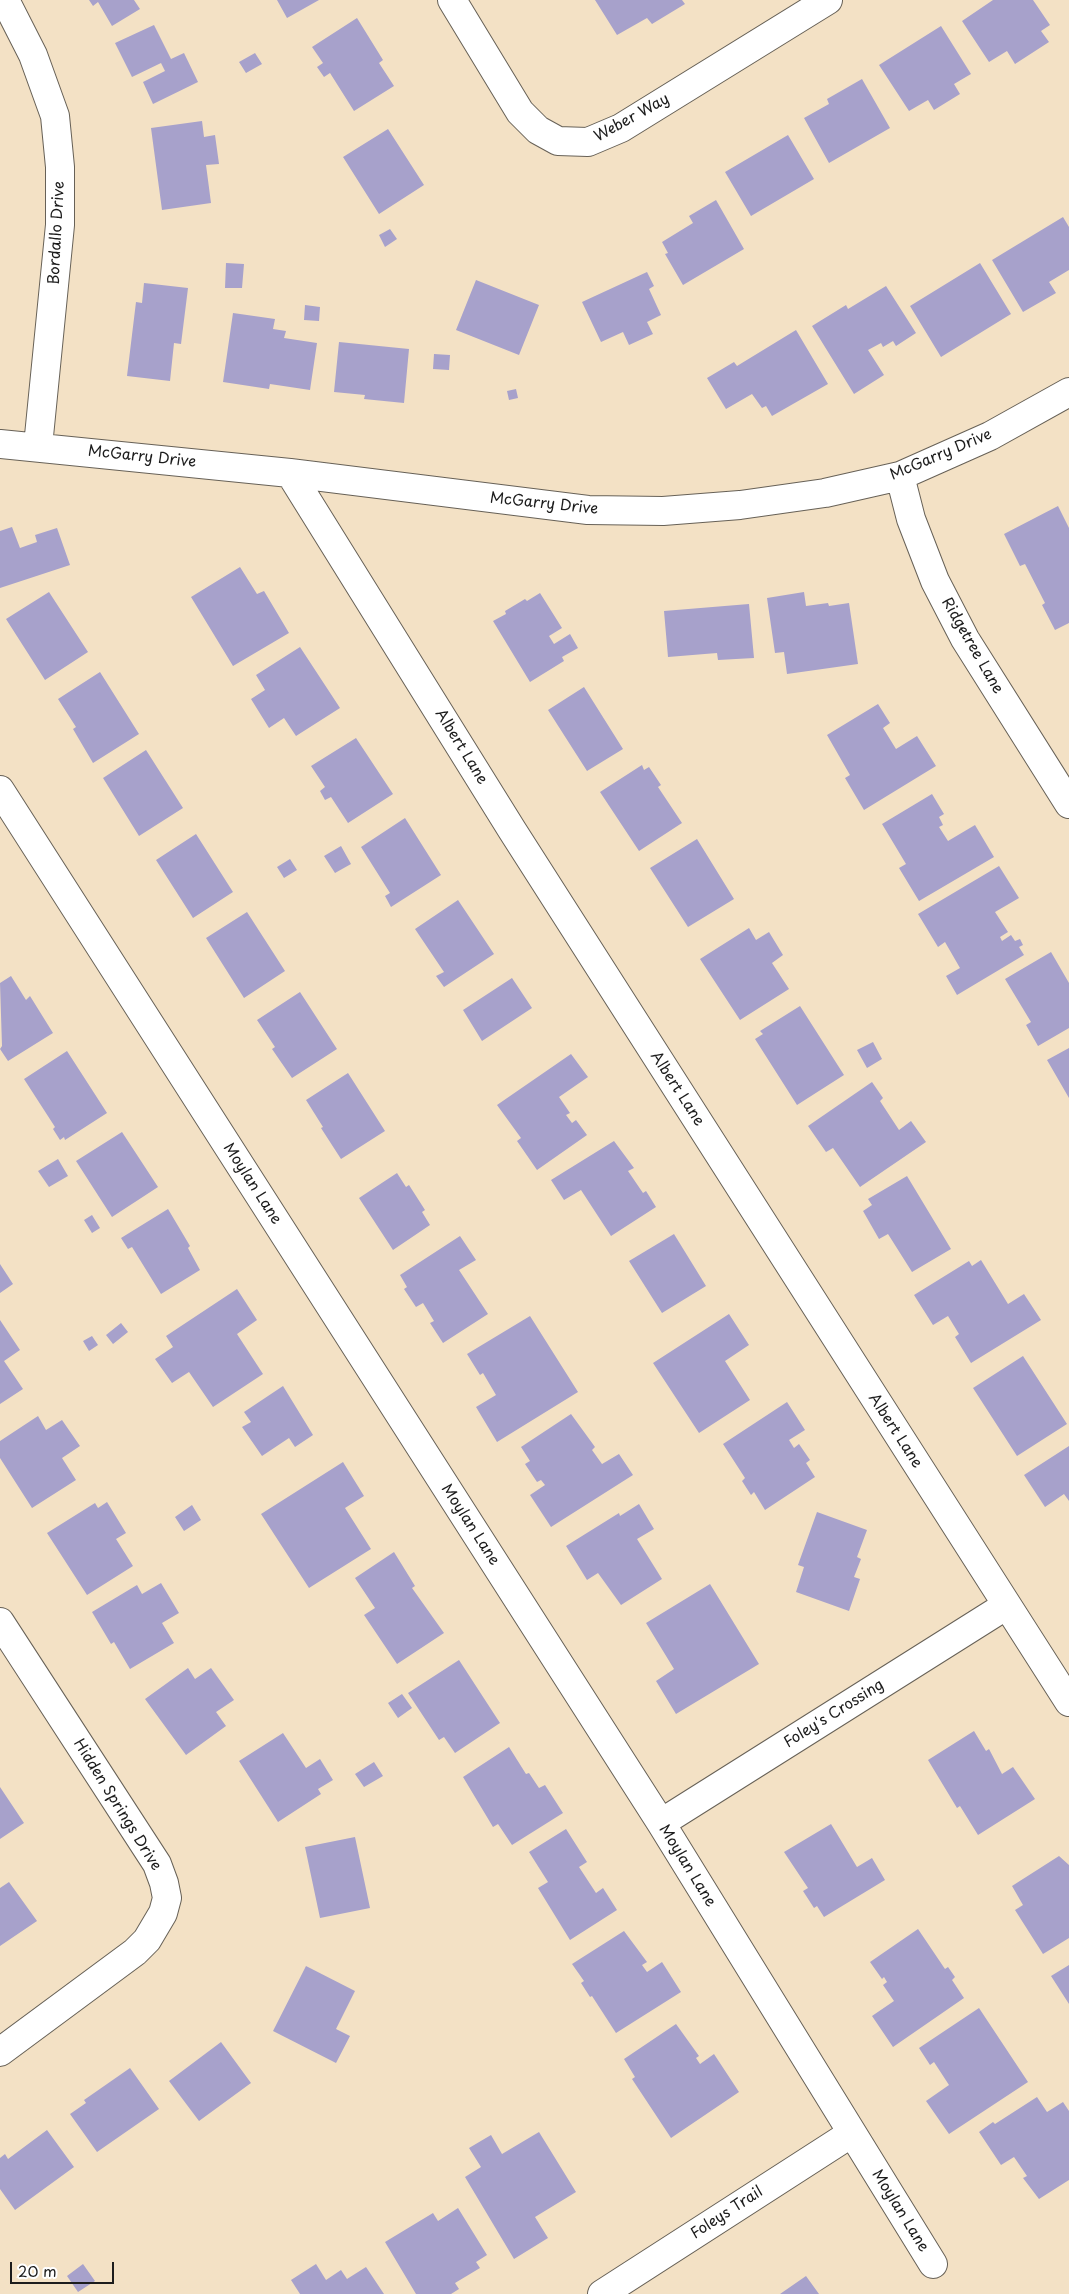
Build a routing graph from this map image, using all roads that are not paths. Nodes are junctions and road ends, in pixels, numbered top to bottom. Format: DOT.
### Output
graph roads {
  1 [pos="5,0"];
  2 [pos="452,0"];
  3 [pos="828,0"];
  4 [pos="1069,392"];
  5 [pos="0,444"];
  6 [pos="38,446"];
  7 [pos="290,473"];
  8 [pos="900,476"];
  9 [pos="0,790"];
  10 [pos="1069,804"];
  11 [pos="1006,1605"];
  12 [pos="0,1622"];
  13 [pos="1069,1702"];
  14 [pos="660,1823"];
  15 [pos="0,2052"];
  16 [pos="852,2133"];
  17 [pos="933,2264"];
  18 [pos="602,2294"];
  1 -- 6 [label="street, Bordallo Drive"];
  2 -- 3 [label="street, Weber Way"];
  4 -- 8 [label="street, McGarry Drive"];
  5 -- 6 [label="street, McGarry Drive"];
  6 -- 7 [label="street, McGarry Drive"];
  7 -- 8 [label="street, McGarry Drive"];
  7 -- 11 [label="street, Albert Lane"];
  8 -- 10 [label="street, Ridgetree Lane"];
  9 -- 14 [label="street, Moylan Lane"];
  11 -- 13 [label="street, Albert Lane"];
  11 -- 14 [label="street, Foley's Crossing"];
  12 -- 15 [label="street, Hidden Springs Drive"];
  14 -- 16 [label="street, Moylan Lane"];
  16 -- 17 [label="street, Moylan Lane"];
  16 -- 18 [label="street, Foleys Trail"];
}
